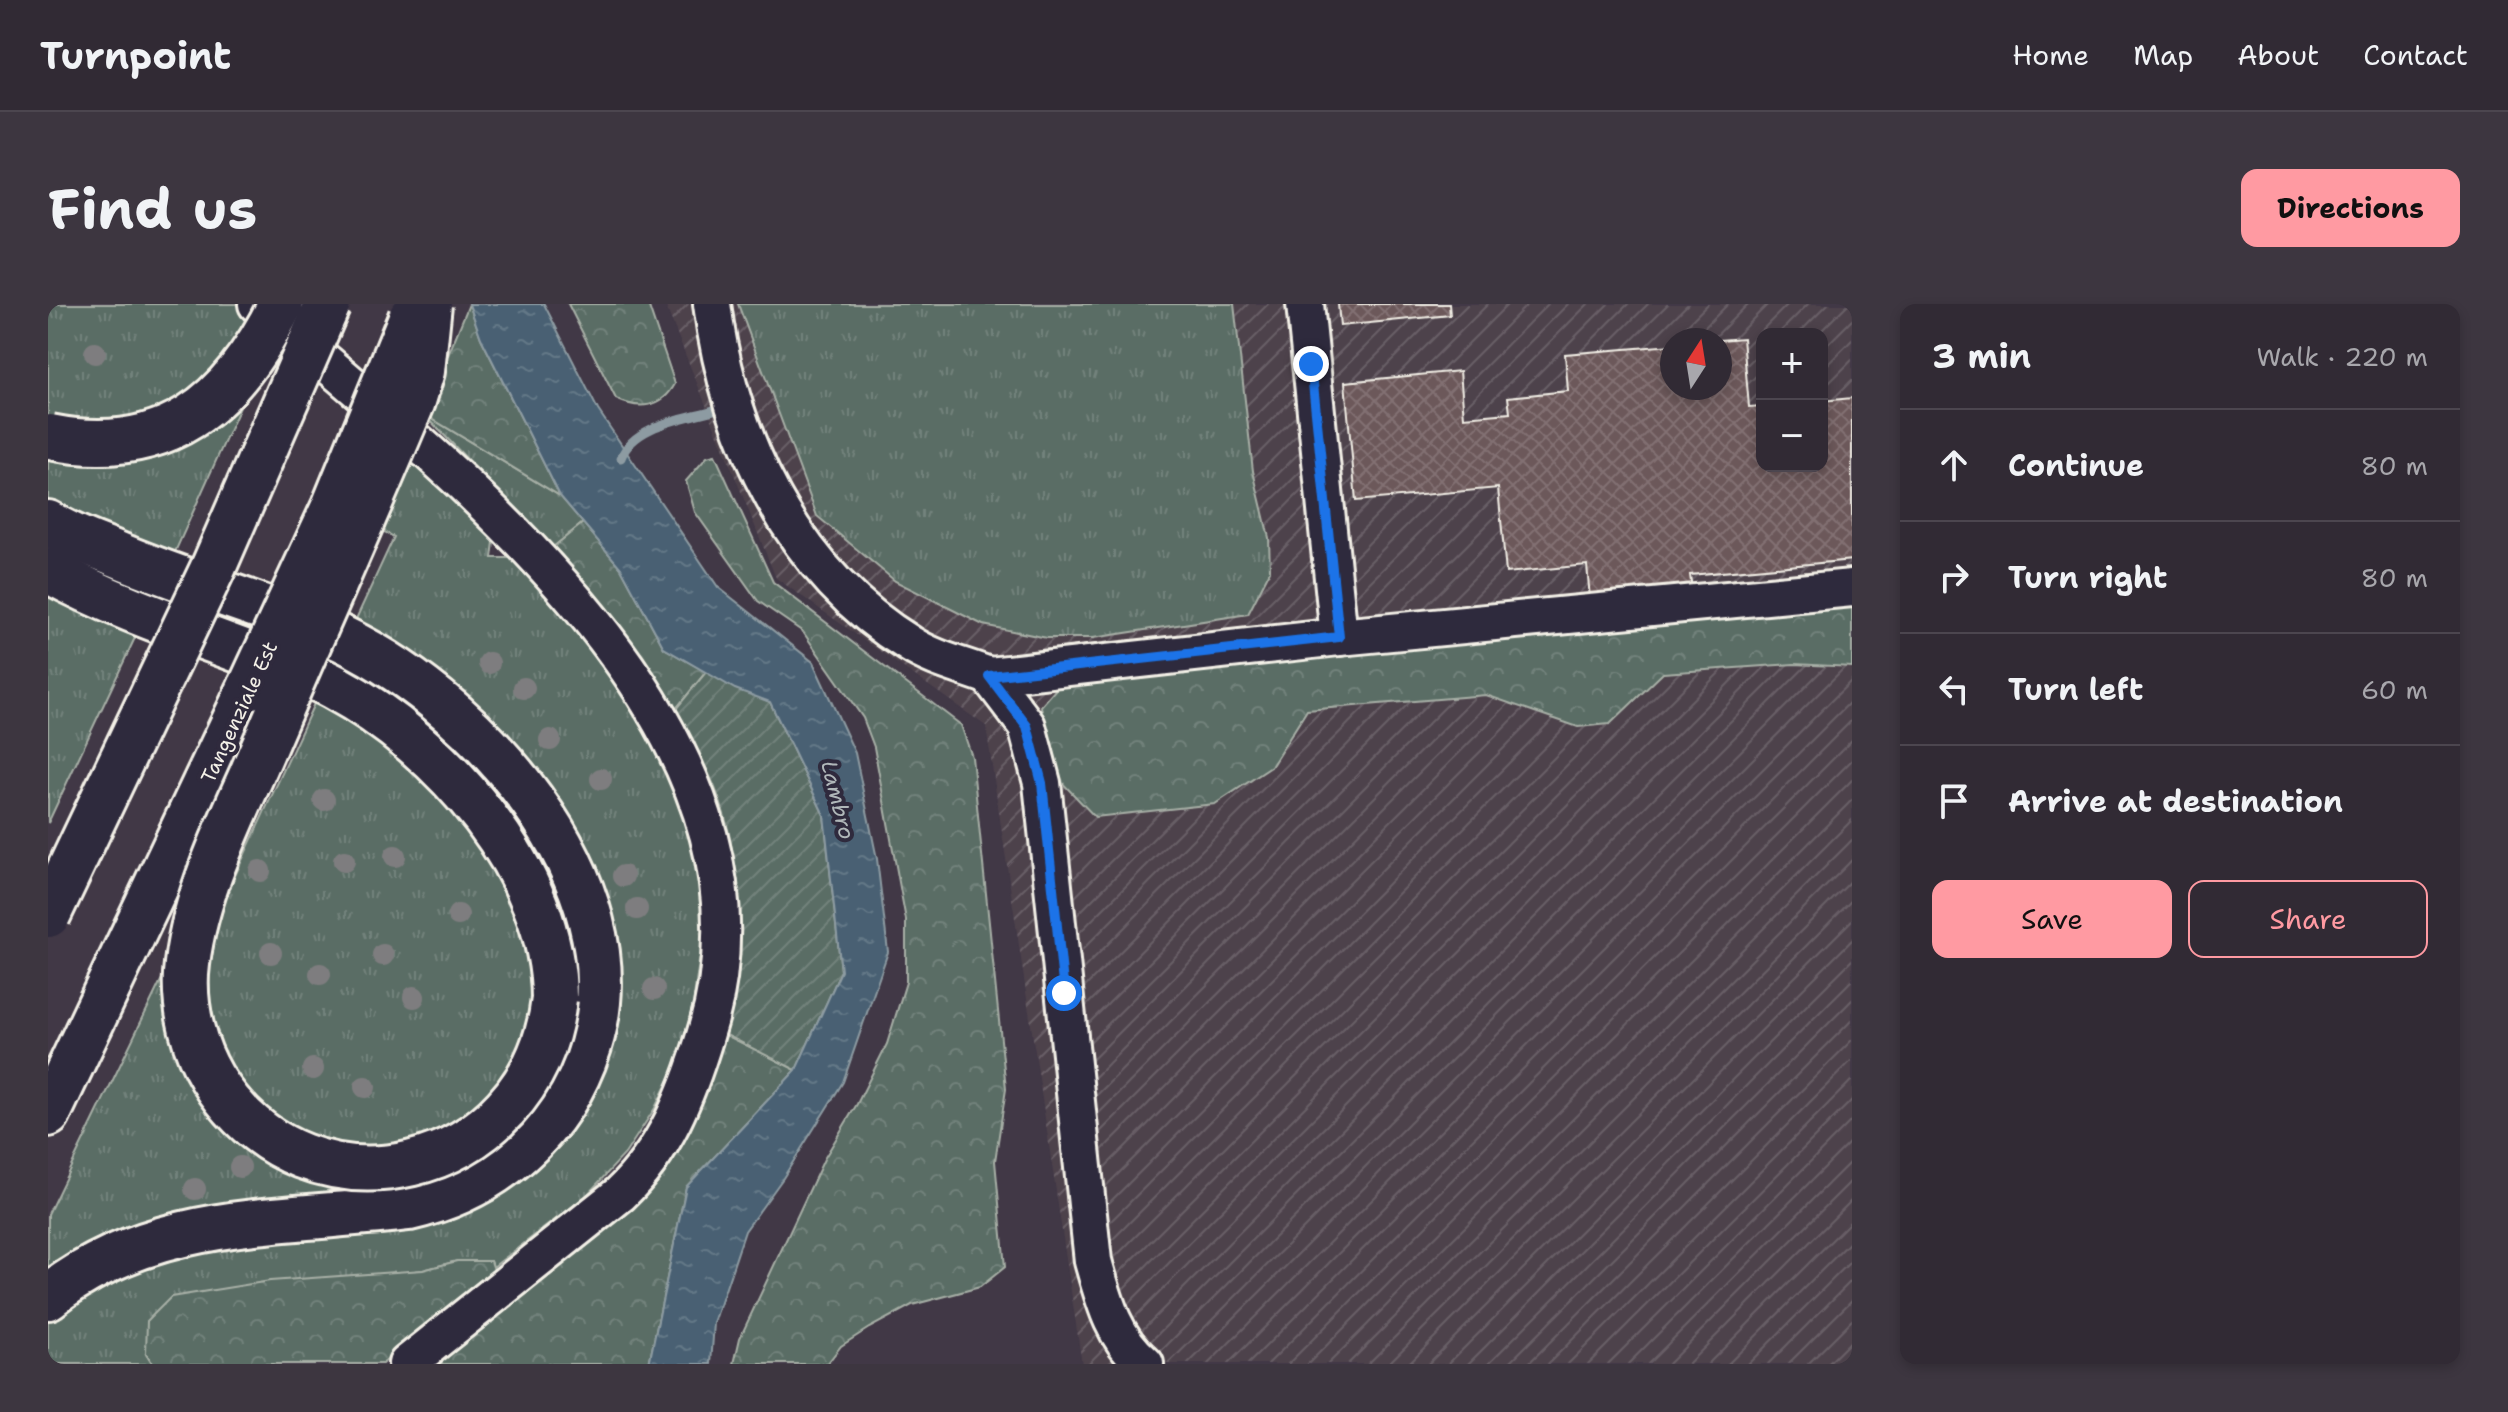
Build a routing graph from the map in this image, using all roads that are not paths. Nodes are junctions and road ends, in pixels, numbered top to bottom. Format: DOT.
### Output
graph roads {
  1 [pos="257,304"];
  2 [pos="281,304"];
  3 [pos="328,304"];
  4 [pos="416,304"];
  5 [pos="429,304"];
  6 [pos="712,304"];
  7 [pos="1305,304"];
  8 [pos="49,436"];
  9 [pos="48,523"];
  10 [pos="48,570"];
  11 [pos="1852,588"];
  12 [pos="1339,637"];
  13 [pos="989,676"];
  14 [pos="48,915"];
  15 [pos="48,1114"];
  16 [pos="48,1297"];
  17 [pos="407,1364"];
  18 [pos="1145,1364"];
  1 -- 17 [label="street"];
  2 -- 8 [label="highway, bridge"];
  3 -- 14 [label="highway, bridge"];
  4 -- 15 [label="highway, Tangenziale Est, bridge"];
  5 -- 10 [label="highway, bridge"];
  6 -- 13 [label="street"];
  7 -- 12 [label="street"];
  9 -- 16 [label="highway"];
  11 -- 12 [label="street"];
  12 -- 13 [label="street"];
  13 -- 18 [label="street"];
}
